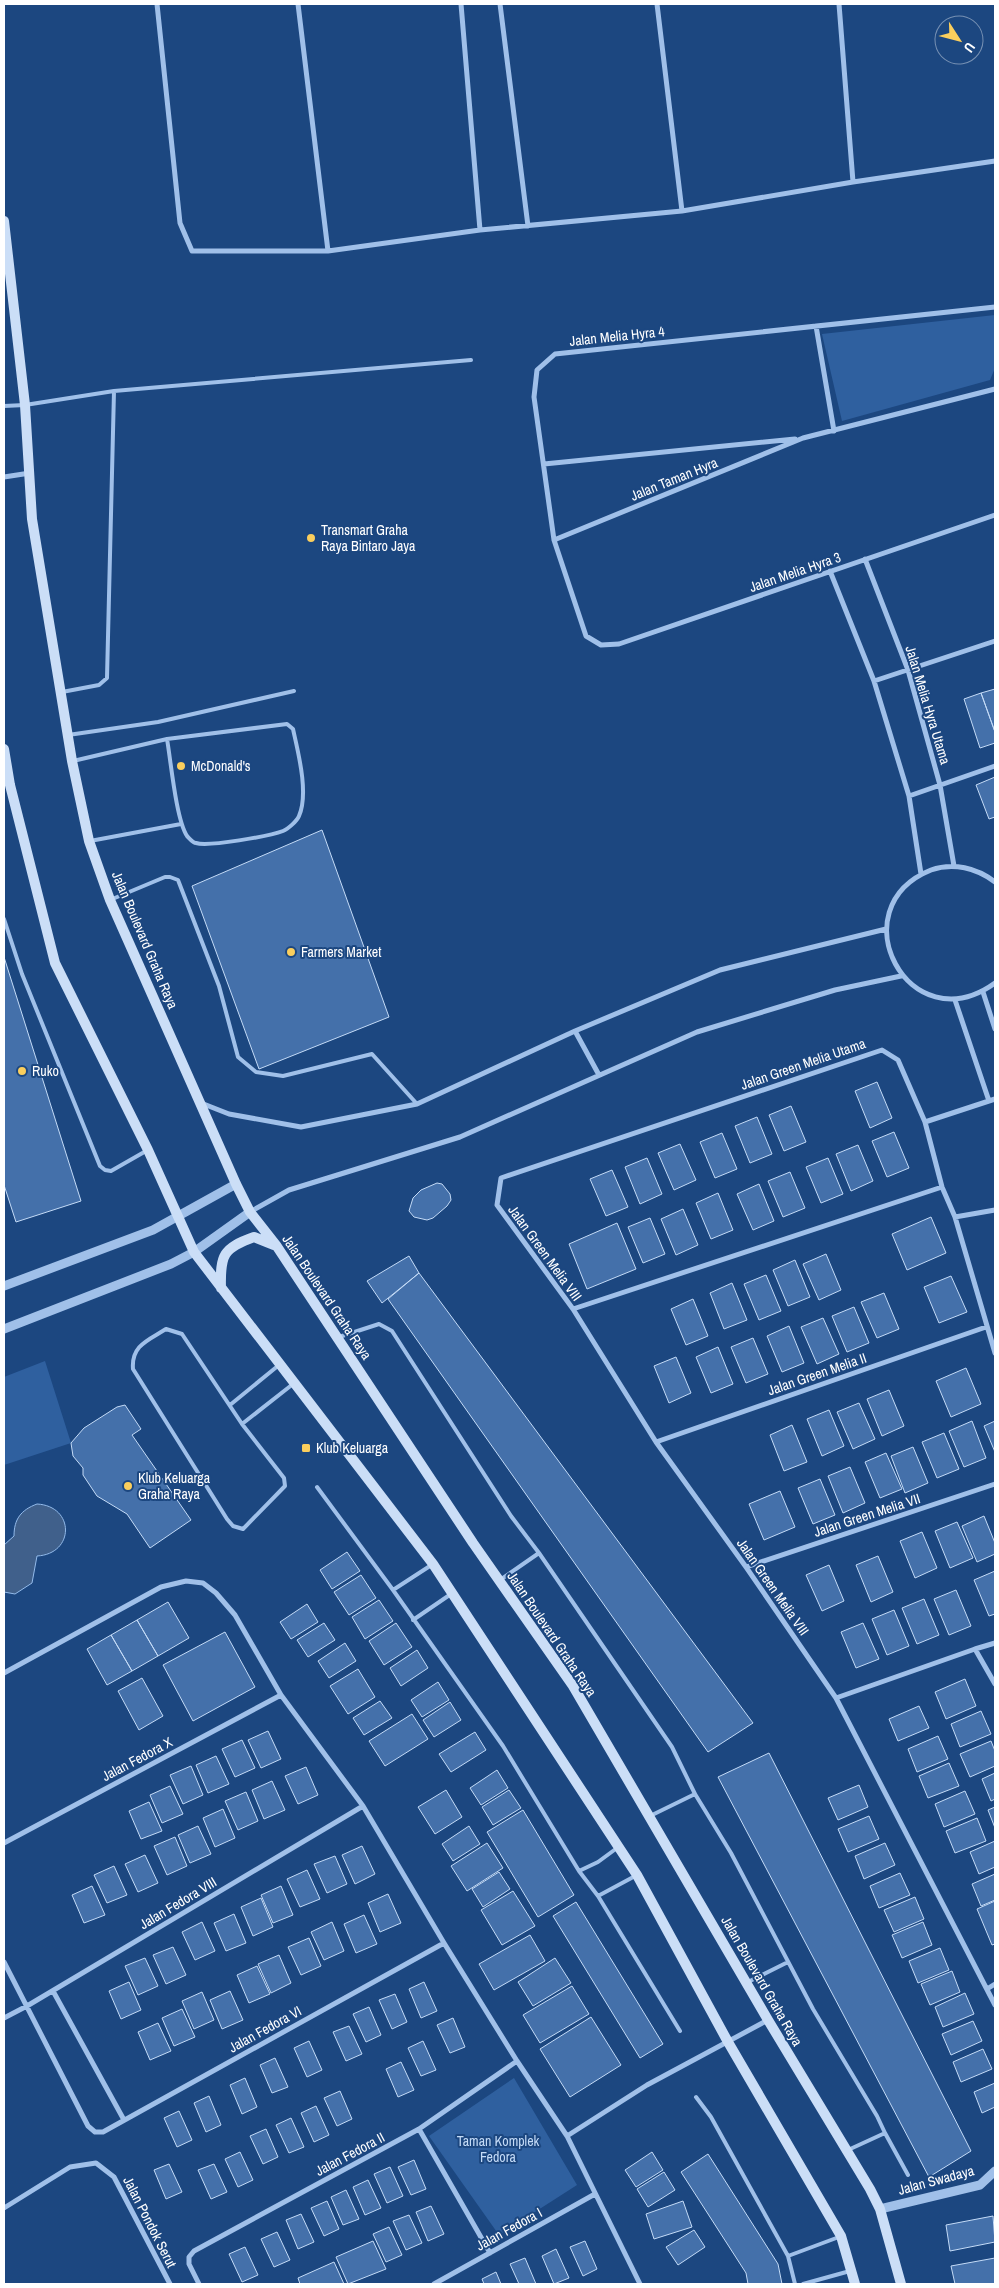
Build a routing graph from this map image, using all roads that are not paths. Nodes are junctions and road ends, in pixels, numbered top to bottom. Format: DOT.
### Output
graph roads {
  1 [pos="157,4"];
  2 [pos="298,4"];
  3 [pos="461,4"];
  4 [pos="500,4"];
  5 [pos="656,4"];
  6 [pos="838,4"];
  7 [pos="995,161"];
  8 [pos="853,182"];
  9 [pos="682,211"];
  10 [pos="4,221"];
  11 [pos="528,226"];
  12 [pos="480,230"];
  13 [pos="328,251"];
  14 [pos="995,307"];
  15 [pos="816,326"];
  16 [pos="471,360"];
  17 [pos="995,389"];
  18 [pos="114,391"];
  19 [pos="25,405"];
  20 [pos="4,406"];
  21 [pos="834,431"];
  22 [pos="803,438"];
  23 [pos="544,464"];
  24 [pos="30,473"];
  25 [pos="4,477"];
  26 [pos="995,515"];
  27 [pos="554,540"];
  28 [pos="865,559"];
  29 [pos="830,571"];
  30 [pos="995,641"];
  31 [pos="601,645"];
  32 [pos="908,670"];
  33 [pos="874,680"];
  34 [pos="294,691"];
  35 [pos="60,692"];
  36 [pos="67,735"];
  37 [pos="166,739"];
  38 [pos="4,749"];
  39 [pos="72,761"];
  40 [pos="995,766"];
  41 [pos="940,785"];
  42 [pos="7,786"];
  43 [pos="909,796"];
  44 [pos="181,824"];
  45 [pos="89,841"];
  46 [pos="954,866"];
  47 [pos="921,874"];
  48 [pos="995,882"];
  49 [pos="110,900"];
  50 [pos="4,919"];
  51 [pos="886,929"];
  52 [pos="902,976"];
  53 [pos="995,983"];
  54 [pos="983,992"];
  55 [pos="955,1000"];
  56 [pos="995,1029"];
  57 [pos="575,1031"];
  58 [pos="599,1075"];
  59 [pos="995,1099"];
  60 [pos="989,1101"];
  61 [pos="201,1103"];
  62 [pos="417,1104"];
  63 [pos="925,1122"];
  64 [pos="148,1150"];
  65 [pos="236,1184"];
  66 [pos="942,1187"];
  67 [pos="496,1205"];
  68 [pos="995,1210"];
  69 [pos="250,1212"];
  70 [pos="177,1216"];
  71 [pos="955,1217"];
  72 [pos="276,1245"];
  73 [pos="194,1252"];
  74 [pos="4,1286"];
  75 [pos="221,1288"];
  76 [pos="573,1309"];
  77 [pos="986,1327"];
  78 [pos="4,1329"];
  79 [pos="337,1338"];
  80 [pos="995,1354"];
  81 [pos="280,1364"];
  82 [pos="294,1384"];
  83 [pos="230,1405"];
  84 [pos="242,1424"];
  85 [pos="656,1442"];
  86 [pos="995,1484"];
  87 [pos="317,1487"];
  88 [pos="540,1553"];
  89 [pos="433,1564"];
  90 [pos="746,1567"];
  91 [pos="499,1580"];
  92 [pos="393,1590"];
  93 [pos="453,1593"];
  94 [pos="413,1620"];
  95 [pos="995,1644"];
  96 [pos="975,1649"];
  97 [pos="4,1673"];
  98 [pos="995,1684"];
  99 [pos="281,1695"];
  100 [pos="836,1698"];
  101 [pos="695,1794"];
  102 [pos="364,1806"];
  103 [pos="650,1816"];
  104 [pos="4,1843"];
  105 [pos="619,1847"];
  106 [pos="579,1871"];
  107 [pos="637,1874"];
  108 [pos="598,1896"];
  109 [pos="444,1943"];
  110 [pos="4,1962"];
  111 [pos="788,1962"];
  112 [pos="748,1982"];
  113 [pos="995,1984"];
  114 [pos="987,1989"];
  115 [pos="53,1991"];
  116 [pos="995,2005"];
  117 [pos="27,2006"];
  118 [pos="4,2018"];
  119 [pos="768,2020"];
  120 [pos="680,2031"];
  121 [pos="728,2042"];
  122 [pos="517,2061"];
  123 [pos="696,2097"];
  124 [pos="124,2120"];
  125 [pos="419,2130"];
  126 [pos="885,2133"];
  127 [pos="567,2136"];
  128 [pos="848,2150"];
  129 [pos="995,2171"];
  130 [pos="908,2175"];
  131 [pos="596,2194"];
  132 [pos="4,2208"];
  133 [pos="880,2209"];
  134 [pos="841,2236"];
  135 [pos="490,2253"];
  136 [pos="788,2256"];
  137 [pos="852,2270"];
  138 [pos="170,2284"];
  139 [pos="199,2284"];
  140 [pos="434,2284"];
  141 [pos="640,2284"];
  142 [pos="795,2284"];
  143 [pos="803,2284"];
  144 [pos="856,2284"];
  145 [pos="901,2284"];
  1 -- 13 [label="street"];
  2 -- 13 [label="street"];
  3 -- 12 [label="street"];
  4 -- 11 [label="street"];
  5 -- 9 [label="street"];
  6 -- 8 [label="street"];
  7 -- 8 [label="street"];
  8 -- 9 [label="street"];
  9 -- 11 [label="street"];
  10 -- 19 [label="main road, Jalan Boulevard Graha Raya"];
  11 -- 12 [label="street"];
  12 -- 13 [label="street"];
  14 -- 15 [label="street, Jalan Melia Hyra 4"];
  15 -- 21 [label="street"];
  15 -- 23 [label="street, Jalan Melia Hyra 4"];
  16 -- 18 [label="lane"];
  17 -- 21 [label="street, Jalan Taman Hyra"];
  18 -- 19 [label="lane"];
  18 -- 35 [label="lane"];
  19 -- 20 [label="lane"];
  19 -- 24 [label="main road, Jalan Boulevard Graha Raya"];
  21 -- 22 [label="street, Jalan Taman Hyra"];
  22 -- 23 [label="street, Jalan Taman Hyra"];
  22 -- 27 [label="street, Jalan Taman Hyra"];
  23 -- 27 [label="street, Jalan Melia Hyra 4"];
  24 -- 25 [label="street"];
  24 -- 35 [label="main road, Jalan Boulevard Graha Raya"];
  26 -- 28 [label="street, Jalan Melia Hyra 3"];
  27 -- 31 [label="street, Jalan Melia Hyra 4"];
  28 -- 29 [label="street, Jalan Melia Hyra 3"];
  28 -- 32 [label="street, Jalan Melia Hyra Utama"];
  29 -- 31 [label="street, Jalan Melia Hyra 3"];
  29 -- 33 [label="street"];
  30 -- 32 [label="street"];
  32 -- 33 [label="street"];
  32 -- 41 [label="street, Jalan Melia Hyra Utama"];
  33 -- 43 [label="street"];
  34 -- 36 [label="lane"];
  35 -- 36 [label="main road, Jalan Boulevard Graha Raya"];
  36 -- 39 [label="main road, Jalan Boulevard Graha Raya"];
  37 -- 39 [label="lane"];
  37 -- 44 [label="lane"];
  37 -- 44 [label="lane"];
  38 -- 42 [label="main road"];
  39 -- 45 [label="main road, Jalan Boulevard Graha Raya"];
  40 -- 41 [label="street"];
  41 -- 43 [label="street"];
  41 -- 46 [label="street, Jalan Melia Hyra Utama"];
  42 -- 64 [label="main road"];
  43 -- 47 [label="street"];
  44 -- 45 [label="lane"];
  45 -- 49 [label="main road, Jalan Boulevard Graha Raya"];
  46 -- 47 [label="street"];
  46 -- 48 [label="street"];
  47 -- 51 [label="street"];
  49 -- 61 [label="main road, Jalan Boulevard Graha Raya"];
  49 -- 62 [label="lane"];
  50 -- 64 [label="lane"];
  51 -- 52 [label="street"];
  51 -- 57 [label="street"];
  52 -- 55 [label="street"];
  52 -- 58 [label="street"];
  53 -- 54 [label="street"];
  54 -- 55 [label="street"];
  54 -- 56 [label="street"];
  55 -- 60 [label="street"];
  57 -- 58 [label="street"];
  57 -- 62 [label="street"];
  58 -- 69 [label="street"];
  59 -- 60 [label="street"];
  60 -- 63 [label="street"];
  61 -- 62 [label="street"];
  61 -- 65 [label="main road, Jalan Boulevard Graha Raya"];
  63 -- 66 [label="street, Jalan Green Melia Utama"];
  63 -- 67 [label="street, Jalan Green Melia Utama"];
  64 -- 70 [label="main road"];
  65 -- 69 [label="main road, Jalan Boulevard Graha Raya"];
  65 -- 70 [label="street"];
  66 -- 71 [label="street, Jalan Green Melia Utama"];
  66 -- 76 [label="street"];
  67 -- 76 [label="street, Jalan Green Melia VIII"];
  68 -- 71 [label="street"];
  69 -- 72 [label="main road, Jalan Boulevard Graha Raya"];
  69 -- 73 [label="street"];
  70 -- 73 [label="main road"];
  70 -- 74 [label="street"];
  71 -- 77 [label="street, Jalan Green Melia Utama"];
  72 -- 75 [label="main road"];
  72 -- 79 [label="main road, Jalan Boulevard Graha Raya"];
  73 -- 75 [label="main road"];
  73 -- 78 [label="street"];
  75 -- 81 [label="main road"];
  76 -- 85 [label="street, Jalan Green Melia VIII"];
  77 -- 80 [label="street, Jalan Green Melia Utama"];
  77 -- 85 [label="street, Jalan Green Melia II"];
  79 -- 88 [label="lane"];
  79 -- 91 [label="main road, Jalan Boulevard Graha Raya"];
  81 -- 82 [label="main road"];
  81 -- 83 [label="lane"];
  82 -- 84 [label="lane"];
  82 -- 89 [label="main road"];
  83 -- 84 [label="lane"];
  83 -- 84 [label="lane"];
  85 -- 90 [label="street, Jalan Green Melia VIII"];
  86 -- 90 [label="street, Jalan Green Melia VII"];
  87 -- 92 [label="lane"];
  88 -- 91 [label="lane"];
  88 -- 101 [label="lane"];
  89 -- 92 [label="lane"];
  89 -- 93 [label="main road"];
  90 -- 100 [label="street, Jalan Green Melia VIII"];
  91 -- 103 [label="main road, Jalan Boulevard Graha Raya"];
  92 -- 94 [label="lane"];
  93 -- 94 [label="lane"];
  93 -- 105 [label="main road"];
  94 -- 106 [label="lane"];
  95 -- 96 [label="street"];
  96 -- 98 [label="street"];
  96 -- 100 [label="street"];
  97 -- 99 [label="street"];
  99 -- 102 [label="street"];
  99 -- 104 [label="street, Jalan Fedora X"];
  100 -- 114 [label="street, Jalan Green Melia VIII"];
  101 -- 103 [label="lane"];
  101 -- 111 [label="lane"];
  102 -- 109 [label="street"];
  102 -- 115 [label="street, Jalan Fedora VIII"];
  103 -- 112 [label="main road, Jalan Boulevard Graha Raya"];
  105 -- 106 [label="lane"];
  105 -- 107 [label="main road"];
  106 -- 108 [label="lane"];
  107 -- 108 [label="lane"];
  107 -- 121 [label="main road"];
  108 -- 120 [label="lane"];
  109 -- 122 [label="street"];
  109 -- 124 [label="street, Jalan Fedora VI"];
  110 -- 117 [label="street"];
  111 -- 112 [label="lane"];
  111 -- 126 [label="lane"];
  112 -- 119 [label="main road, Jalan Boulevard Graha Raya"];
  113 -- 114 [label="street"];
  114 -- 116 [label="street, Jalan Green Melia VIII"];
  115 -- 117 [label="street, Jalan Fedora VIII"];
  115 -- 124 [label="street"];
  117 -- 118 [label="street, Jalan Fedora VIII"];
  117 -- 124 [label="street, Jalan Fedora VI"];
  119 -- 121 [label="street"];
  119 -- 128 [label="main road, Jalan Boulevard Graha Raya"];
  121 -- 127 [label="street"];
  121 -- 134 [label="main road"];
  122 -- 125 [label="street, Jalan Fedora II"];
  122 -- 127 [label="street"];
  123 -- 136 [label="lane"];
  125 -- 135 [label="street"];
  125 -- 139 [label="street, Jalan Fedora II"];
  126 -- 128 [label="lane"];
  126 -- 130 [label="lane"];
  127 -- 131 [label="street"];
  128 -- 133 [label="main road, Jalan Boulevard Graha Raya"];
  129 -- 133 [label="street, Jalan Swadaya"];
  131 -- 135 [label="street, Jalan Fedora I"];
  131 -- 141 [label="street"];
  132 -- 138 [label="street, Jalan Pondok Serut"];
  133 -- 145 [label="main road, Jalan Boulevard Graha Raya"];
  134 -- 136 [label="lane"];
  134 -- 137 [label="main road"];
  135 -- 140 [label="street, Jalan Fedora I"];
  136 -- 142 [label="lane"];
  137 -- 143 [label="lane"];
  137 -- 144 [label="main road"];
}
